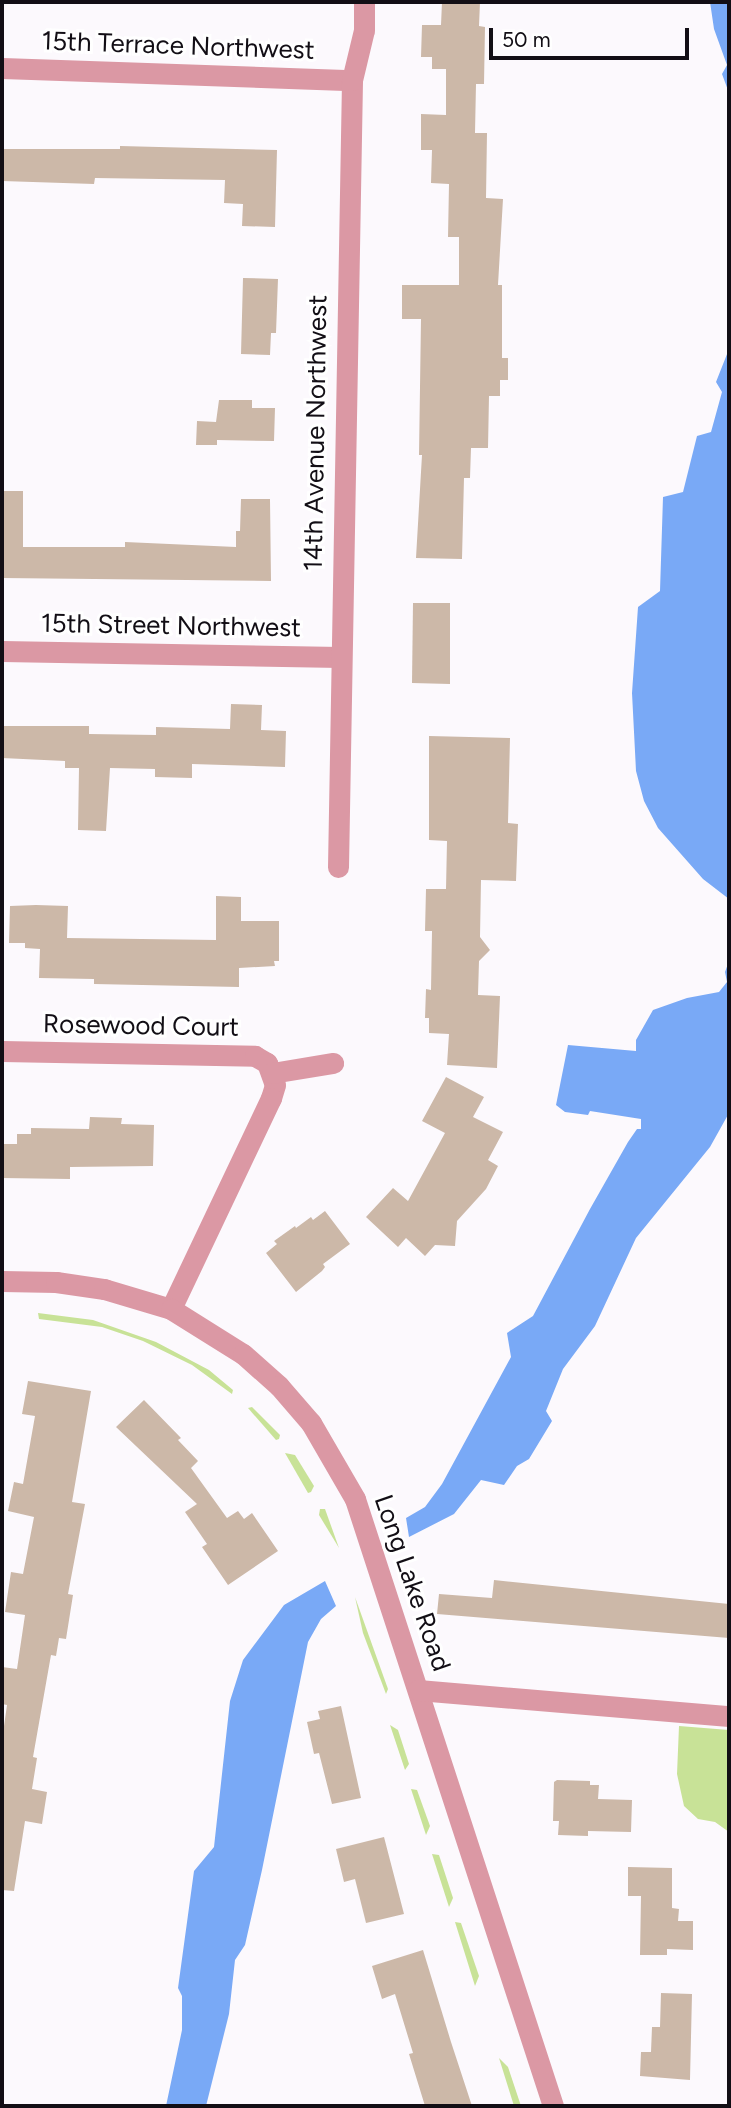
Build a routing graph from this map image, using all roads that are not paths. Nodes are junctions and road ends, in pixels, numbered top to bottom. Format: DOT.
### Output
graph roads {
  1 [pos="365,2"];
  2 [pos="2,68"];
  3 [pos="352,80"];
  4 [pos="2,651"];
  5 [pos="340,657"];
  6 [pos="338,867"];
  7 [pos="2,1051"];
  8 [pos="333,1063"];
  9 [pos="272,1073"];
  10 [pos="2,1281"];
  11 [pos="171,1309"];
  12 [pos="418,1690"];
  13 [pos="729,1716"];
  14 [pos="553,2106"];
  1 -- 3 [label="street, 14th Avenue Northwest"];
  2 -- 3 [label="street, 15th Terrace Northwest"];
  3 -- 5 [label="street, 14th Avenue Northwest"];
  4 -- 5 [label="street, 15th Street Northwest"];
  5 -- 6 [label="street, 14th Avenue Northwest"];
  7 -- 9 [label="street, Rosewood Court"];
  8 -- 9 [label="street"];
  9 -- 11 [label="street"];
  10 -- 11 [label="street, Long Lake Road"];
  11 -- 12 [label="street, Long Lake Road"];
  12 -- 13 [label="street"];
  12 -- 14 [label="street, Long Lake Road"];
}
